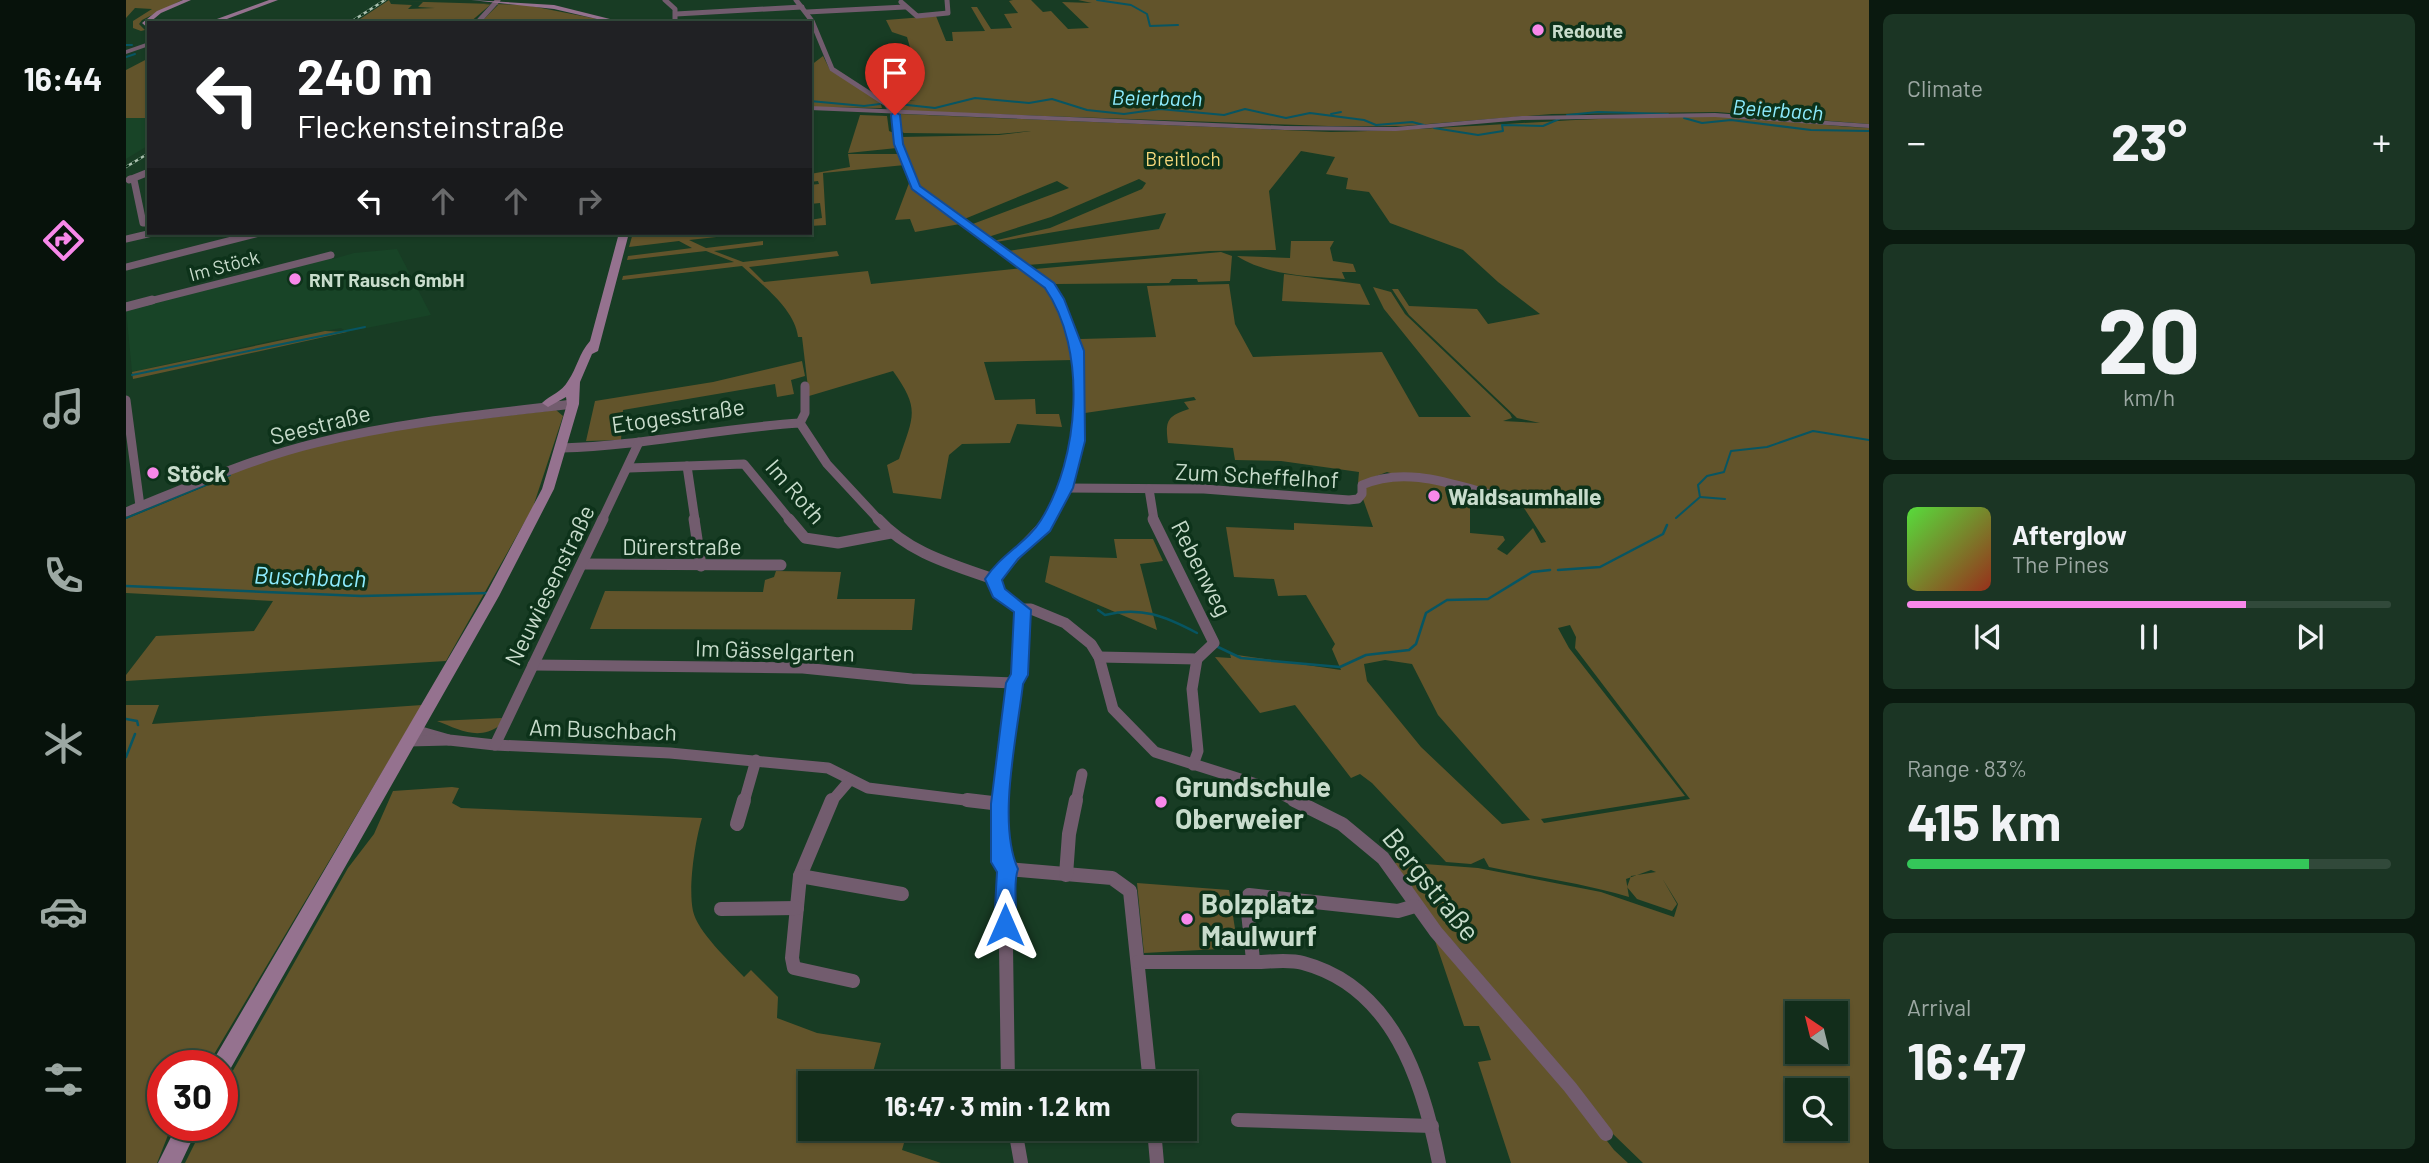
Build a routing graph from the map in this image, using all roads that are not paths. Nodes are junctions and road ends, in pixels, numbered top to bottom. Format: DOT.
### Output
graph roads {
  1 [pos="188,0"];
  2 [pos="275,0"];
  3 [pos="474,0"];
  4 [pos="665,0"];
  5 [pos="796,0"];
  6 [pos="868,0"];
  7 [pos="899,0"];
  8 [pos="947,0"];
  9 [pos="491,1"];
  10 [pos="501,1"];
  11 [pos="836,5"];
  12 [pos="905,6"];
  13 [pos="878,8"];
  14 [pos="804,9"];
  15 [pos="841,10"];
  16 [pos="676,14"];
  17 [pos="847,17"];
  18 [pos="147,21"];
  19 [pos="215,21"];
  20 [pos="479,21"];
  21 [pos="615,21"];
  22 [pos="675,21"];
  23 [pos="810,21"];
  24 [pos="812,26"];
  25 [pos="147,45"];
  26 [pos="126,52"];
  27 [pos="812,108"];
  28 [pos="893,112"];
  29 [pos="1869,126"];
  30 [pos="147,173"];
  31 [pos="128,180"];
  32 [pos="147,188"];
  33 [pos="136,191"];
  34 [pos="147,223"];
  35 [pos="147,234"];
  36 [pos="251,235"];
  37 [pos="623,235"];
  38 [pos="126,239"];
  39 [pos="331,255"];
  40 [pos="126,267"];
  41 [pos="126,307"];
  42 [pos="593,344"];
  43 [pos="575,381"];
  44 [pos="805,386"];
  45 [pos="126,400"];
  46 [pos="548,403"];
  47 [pos="573,404"];
  48 [pos="533,408"];
  49 [pos="800,423"];
  50 [pos="639,442"];
  51 [pos="562,448"];
  52 [pos="687,466"];
  53 [pos="629,468"];
  54 [pos="1066,488"];
  55 [pos="1149,489"];
  56 [pos="1514,500"];
  57 [pos="140,506"];
  58 [pos="126,512"];
  59 [pos="891,533"];
  60 [pos="582,564"];
  61 [pos="781,565"];
  62 [pos="701,566"];
  63 [pos="993,579"];
  64 [pos="1022,610"];
  65 [pos="1100,657"];
  66 [pos="1197,659"];
  67 [pos="533,666"];
  68 [pos="1014,683"];
  69 [pos="411,736"];
  70 [pos="495,745"];
  71 [pos="756,760"];
  72 [pos="1193,765"];
  73 [pos="1082,774"];
  74 [pos="850,780"];
  75 [pos="1000,804"];
  76 [pos="737,824"];
  77 [pos="1008,869"];
  78 [pos="1066,875"];
  79 [pos="800,876"];
  80 [pos="902,894"];
  81 [pos="1415,906"];
  82 [pos="797,908"];
  83 [pos="721,909"];
  84 [pos="1252,960"];
  85 [pos="1138,962"];
  86 [pos="853,981"];
  87 [pos="229,1050"];
  88 [pos="1009,1071"];
  89 [pos="1149,1071"];
  90 [pos="1238,1120"];
  91 [pos="1432,1126"];
  92 [pos="1606,1134"];
  93 [pos="180,1141"];
  94 [pos="1017,1141"];
  95 [pos="1155,1141"];
  96 [pos="169,1163"];
  97 [pos="1021,1163"];
  98 [pos="1157,1163"];
  99 [pos="1439,1163"];
  1 -- 18 [label="main road"];
  2 -- 19 [label="main road"];
  3 -- 9 [label="main road"];
  4 -- 16 [label="street"];
  5 -- 14 [label="street"];
  6 -- 13 [label="street"];
  7 -- 12 [label="street"];
  8 -- 12 [label="street"];
  9 -- 10 [label="main road"];
  10 -- 20 [label="street"];
  10 -- 21 [label="main road"];
  11 -- 15 [label="street"];
  12 -- 13 [label="street"];
  13 -- 15 [label="street"];
  14 -- 15 [label="street"];
  14 -- 16 [label="street"];
  14 -- 23 [label="street"];
  15 -- 17 [label="street"];
  16 -- 22 [label="street"];
  24 -- 28 [label="street"];
  25 -- 26 [label="street"];
  27 -- 28 [label="street"];
  28 -- 29 [label="street"];
  28 -- 54 [label="street"];
  30 -- 31 [label="street"];
  31 -- 33 [label="street"];
  32 -- 33 [label="street"];
  33 -- 34 [label="street"];
  35 -- 38 [label="street"];
  36 -- 40 [label="street"];
  37 -- 42 [label="main road"];
  39 -- 41 [label="street, Im Stöck"];
  42 -- 43 [label="main road"];
  42 -- 47 [label="main road"];
  43 -- 46 [label="main road"];
  43 -- 47 [label="main road"];
  44 -- 49 [label="street"];
  45 -- 57 [label="street"];
  46 -- 47 [label="street, Seestraße"];
  46 -- 48 [label="street, Seestraße"];
  47 -- 48 [label="street, Seestraße"];
  47 -- 51 [label="main road"];
  48 -- 57 [label="street, Seestraße"];
  49 -- 50 [label="street, Etogesstraße"];
  49 -- 59 [label="street"];
  50 -- 51 [label="street, Etogesstraße"];
  50 -- 53 [label="street, Neuwiesenstraße"];
  51 -- 69 [label="main road"];
  52 -- 53 [label="street, Im Roth"];
  52 -- 59 [label="street, Im Roth"];
  52 -- 62 [label="street"];
  53 -- 60 [label="street, Neuwiesenstraße"];
  54 -- 55 [label="street, Zum Scheffelhof"];
  54 -- 63 [label="street"];
  55 -- 56 [label="street, Zum Scheffelhof"];
  55 -- 66 [label="street, Rebenweg"];
  57 -- 58 [label="street, Seestraße"];
  59 -- 63 [label="street"];
  60 -- 62 [label="street, Dürerstraße"];
  60 -- 67 [label="street, Neuwiesenstraße"];
  61 -- 62 [label="street, Dürerstraße"];
  63 -- 64 [label="street"];
  64 -- 65 [label="street, Bergstraße"];
  64 -- 68 [label="street"];
  65 -- 66 [label="street"];
  65 -- 72 [label="street, Bergstraße"];
  66 -- 72 [label="street, Rebenweg"];
  67 -- 68 [label="street, Im Gässelgarten"];
  67 -- 70 [label="street, Neuwiesenstraße"];
  68 -- 75 [label="street"];
  69 -- 70 [label="street, Am Buschbach"];
  69 -- 87 [label="main road"];
  70 -- 71 [label="street, Am Buschbach"];
  71 -- 74 [label="street, Am Buschbach"];
  71 -- 76 [label="street"];
  72 -- 81 [label="street, Bergstraße"];
  73 -- 78 [label="street"];
  74 -- 75 [label="street, Am Buschbach"];
  74 -- 79 [label="street"];
  75 -- 77 [label="street"];
  77 -- 78 [label="street"];
  77 -- 88 [label="street"];
  78 -- 85 [label="street"];
  79 -- 80 [label="street"];
  79 -- 82 [label="street"];
  81 -- 84 [label="street"];
  81 -- 92 [label="street, Bergstraße"];
  82 -- 83 [label="street"];
  82 -- 86 [label="street"];
  84 -- 85 [label="street"];
  84 -- 91 [label="street"];
  85 -- 89 [label="street"];
  90 -- 91 [label="street"];
  91 -- 99 [label="street"];
  93 -- 96 [label="main road"];
  94 -- 97 [label="street"];
  95 -- 98 [label="street"];
}
